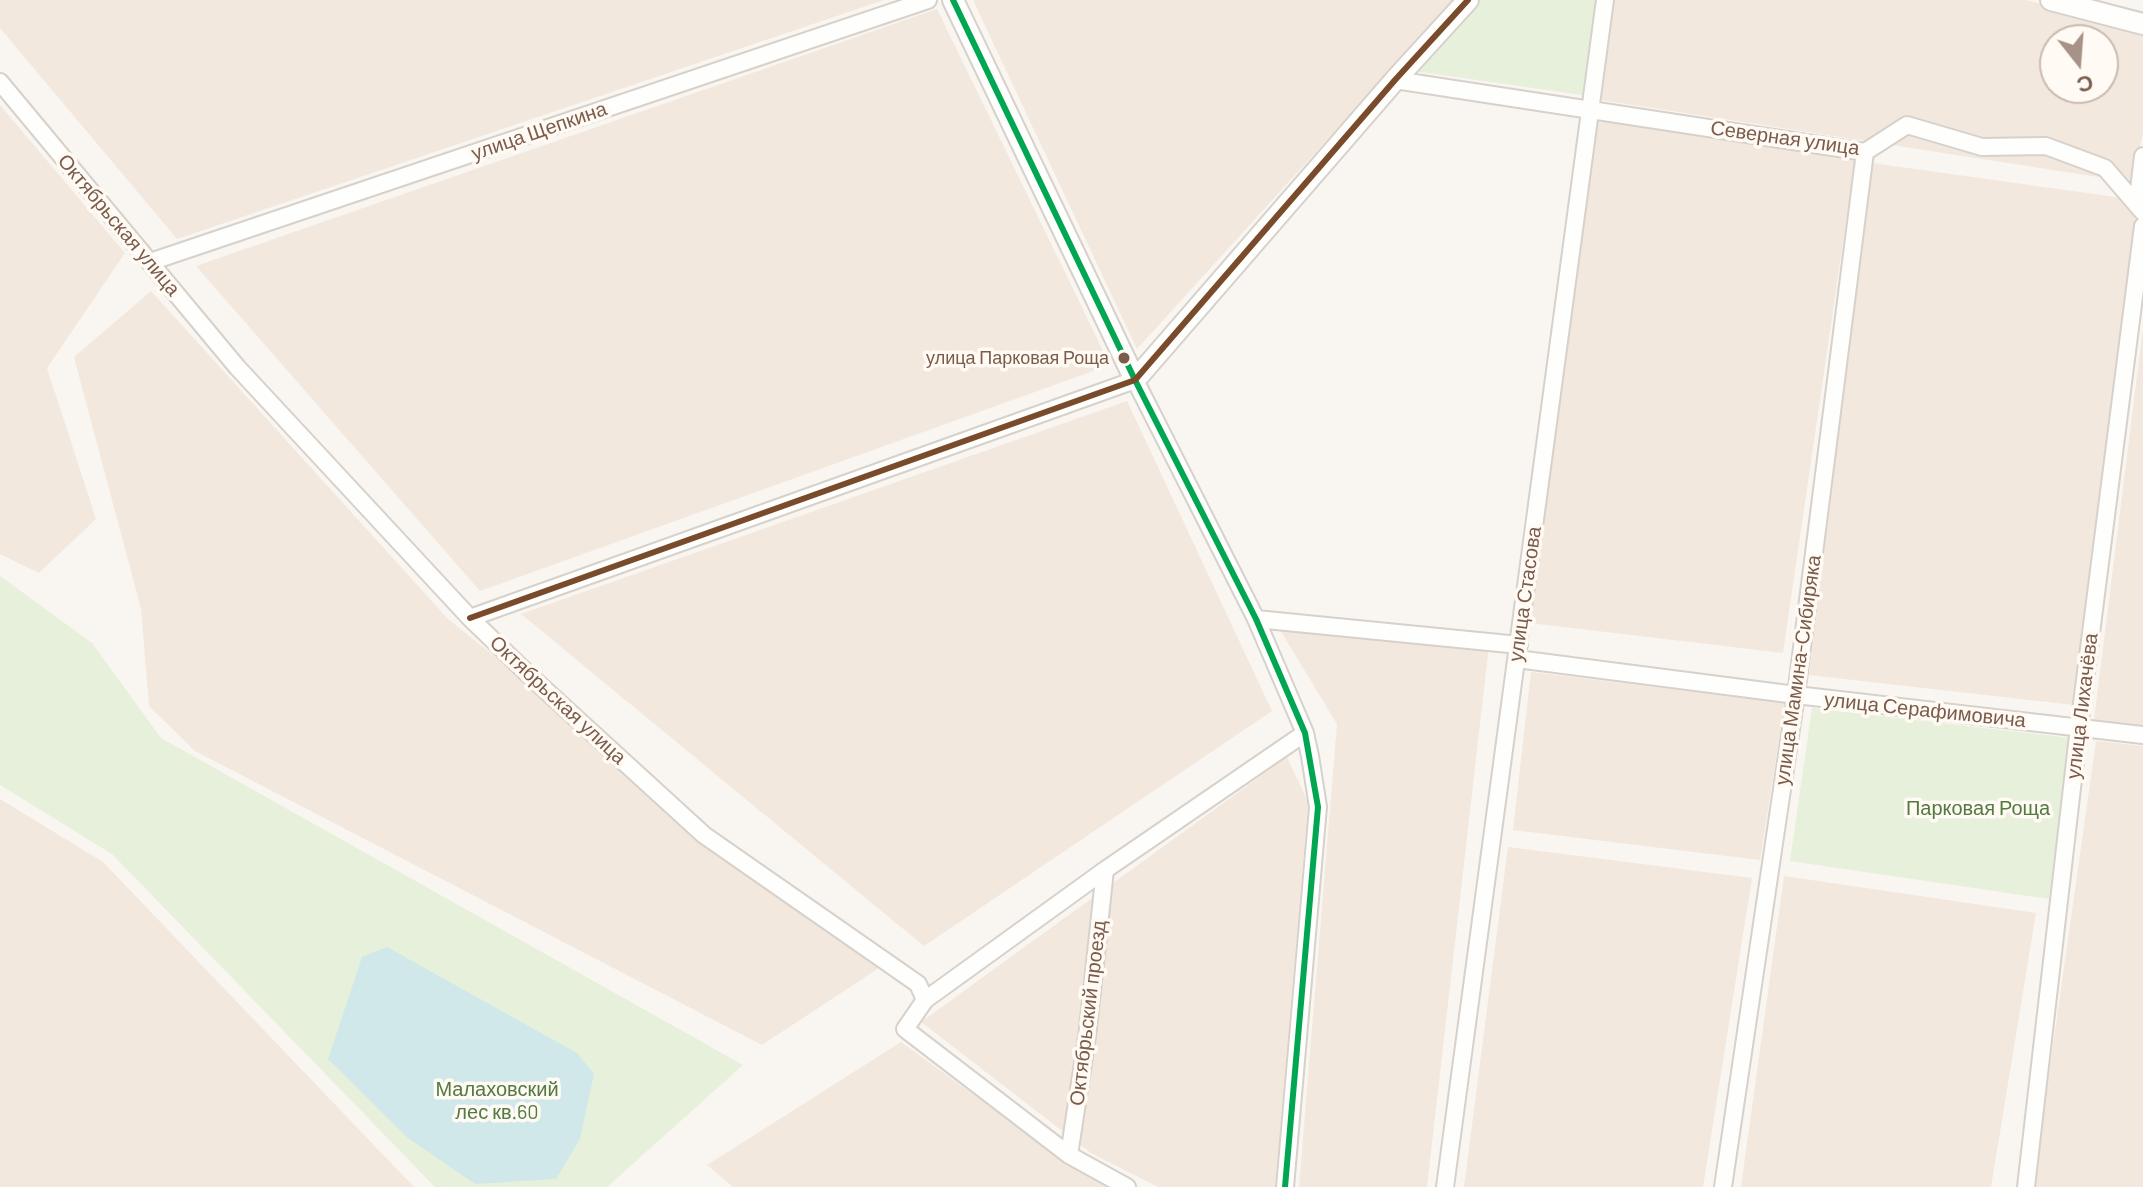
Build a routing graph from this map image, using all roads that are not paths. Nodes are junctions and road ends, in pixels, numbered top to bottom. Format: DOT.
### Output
graph roads {
  1 [pos="928,0"];
  2 [pos="953,0"];
  3 [pos="1468,0"];
  4 [pos="1605,0"];
  5 [pos="2051,0"];
  6 [pos="2143,24"];
  7 [pos="1395,80"];
  8 [pos="0,82"];
  9 [pos="1590,109"];
  10 [pos="1865,152"];
  11 [pos="2143,156"];
  12 [pos="2143,211"];
  13 [pos="2143,226"];
  14 [pos="150,262"];
  15 [pos="1135,380"];
  16 [pos="470,618"];
  17 [pos="1256,619"];
  18 [pos="1518,652"];
  19 [pos="1796,695"];
  20 [pos="2079,727"];
  21 [pos="1305,733"];
  22 [pos="2143,735"];
  23 [pos="1105,870"];
  24 [pos="925,1000"];
  25 [pos="1069,1155"];
  26 [pos="1127,1187"];
  27 [pos="1285,1187"];
  28 [pos="1445,1187"];
  29 [pos="1723,1187"];
  30 [pos="2026,1187"];
  1 -- 14 [label="street, улица Щепкина"];
  2 -- 15 [label="street"];
  3 -- 7 [label="street"];
  4 -- 9 [label="street, улица Стасова"];
  5 -- 6 [label="street"];
  7 -- 9 [label="street, Северная улица"];
  7 -- 15 [label="street"];
  8 -- 14 [label="street, Октябрьская улица"];
  9 -- 10 [label="street, Северная улица"];
  9 -- 18 [label="street, улица Стасова"];
  10 -- 12 [label="street, Северная улица"];
  10 -- 19 [label="street, улица Мамина-Сибиряка"];
  11 -- 12 [label="street"];
  13 -- 20 [label="street, улица Лихачёва"];
  14 -- 16 [label="street, Октябрьская улица"];
  15 -- 16 [label="street"];
  15 -- 17 [label="street"];
  16 -- 24 [label="street, Октябрьская улица"];
  17 -- 18 [label="street, улица Серафимовича"];
  17 -- 21 [label="street"];
  18 -- 19 [label="street, улица Серафимовича"];
  18 -- 28 [label="street, улица Стасова"];
  19 -- 20 [label="street, улица Серафимовича"];
  19 -- 29 [label="street, улица Мамина-Сибиряка"];
  20 -- 22 [label="street, улица Серафимовича"];
  20 -- 30 [label="street, улица Лихачёва"];
  21 -- 23 [label="street, Октябрьский проезд"];
  21 -- 27 [label="street"];
  23 -- 24 [label="street, Октябрьский проезд"];
  23 -- 25 [label="street, Октябрьский проезд"];
  24 -- 25 [label="street"];
  25 -- 26 [label="street"];
}
